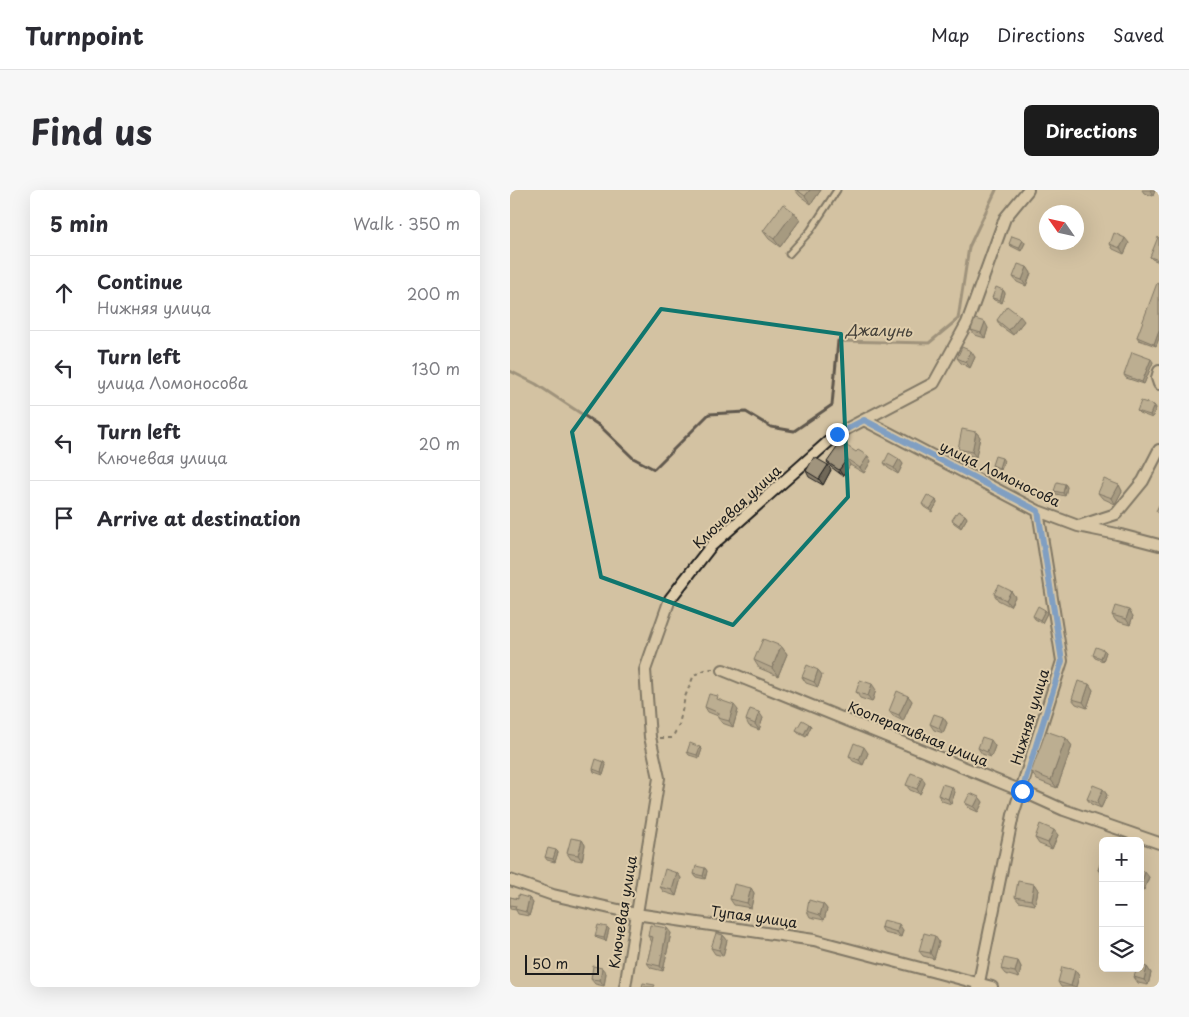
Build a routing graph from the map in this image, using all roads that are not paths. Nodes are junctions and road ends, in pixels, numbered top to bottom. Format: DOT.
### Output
graph roads {
  1 [pos="837,190"];
  2 [pos="1028,190"];
  3 [pos="789,254"];
  4 [pos="1159,371"];
  5 [pos="1159,384"];
  6 [pos="864,420"];
  7 [pos="1159,450"];
  8 [pos="1038,511"];
  9 [pos="1078,526"];
  10 [pos="1159,545"];
  11 [pos="723,670"];
  12 [pos="1022,791"];
  13 [pos="1159,843"];
  14 [pos="510,880"];
  15 [pos="636,914"];
  16 [pos="978,985"];
  17 [pos="625,987"];
  18 [pos="992,987"];
  1 -- 3 [label="lane"];
  2 -- 6 [label="street, Ключевая улица"];
  4 -- 5 [label="street"];
  6 -- 8 [label="street, улица Ломоносова"];
  6 -- 15 [label="street, Ключевая улица"];
  7 -- 9 [label="street"];
  8 -- 9 [label="street, улица Ломоносова"];
  8 -- 12 [label="street, Нижняя улица"];
  9 -- 10 [label="street, улица Ломоносова"];
  11 -- 12 [label="street, Кооперативная улица"];
  12 -- 13 [label="street, Кооперативная улица"];
  12 -- 16 [label="street, Нижняя улица"];
  14 -- 15 [label="street, Тупая улица"];
  15 -- 16 [label="street, Тупая улица"];
  15 -- 17 [label="street, Ключевая улица"];
  16 -- 18 [label="street, Тупая улица"];
}
